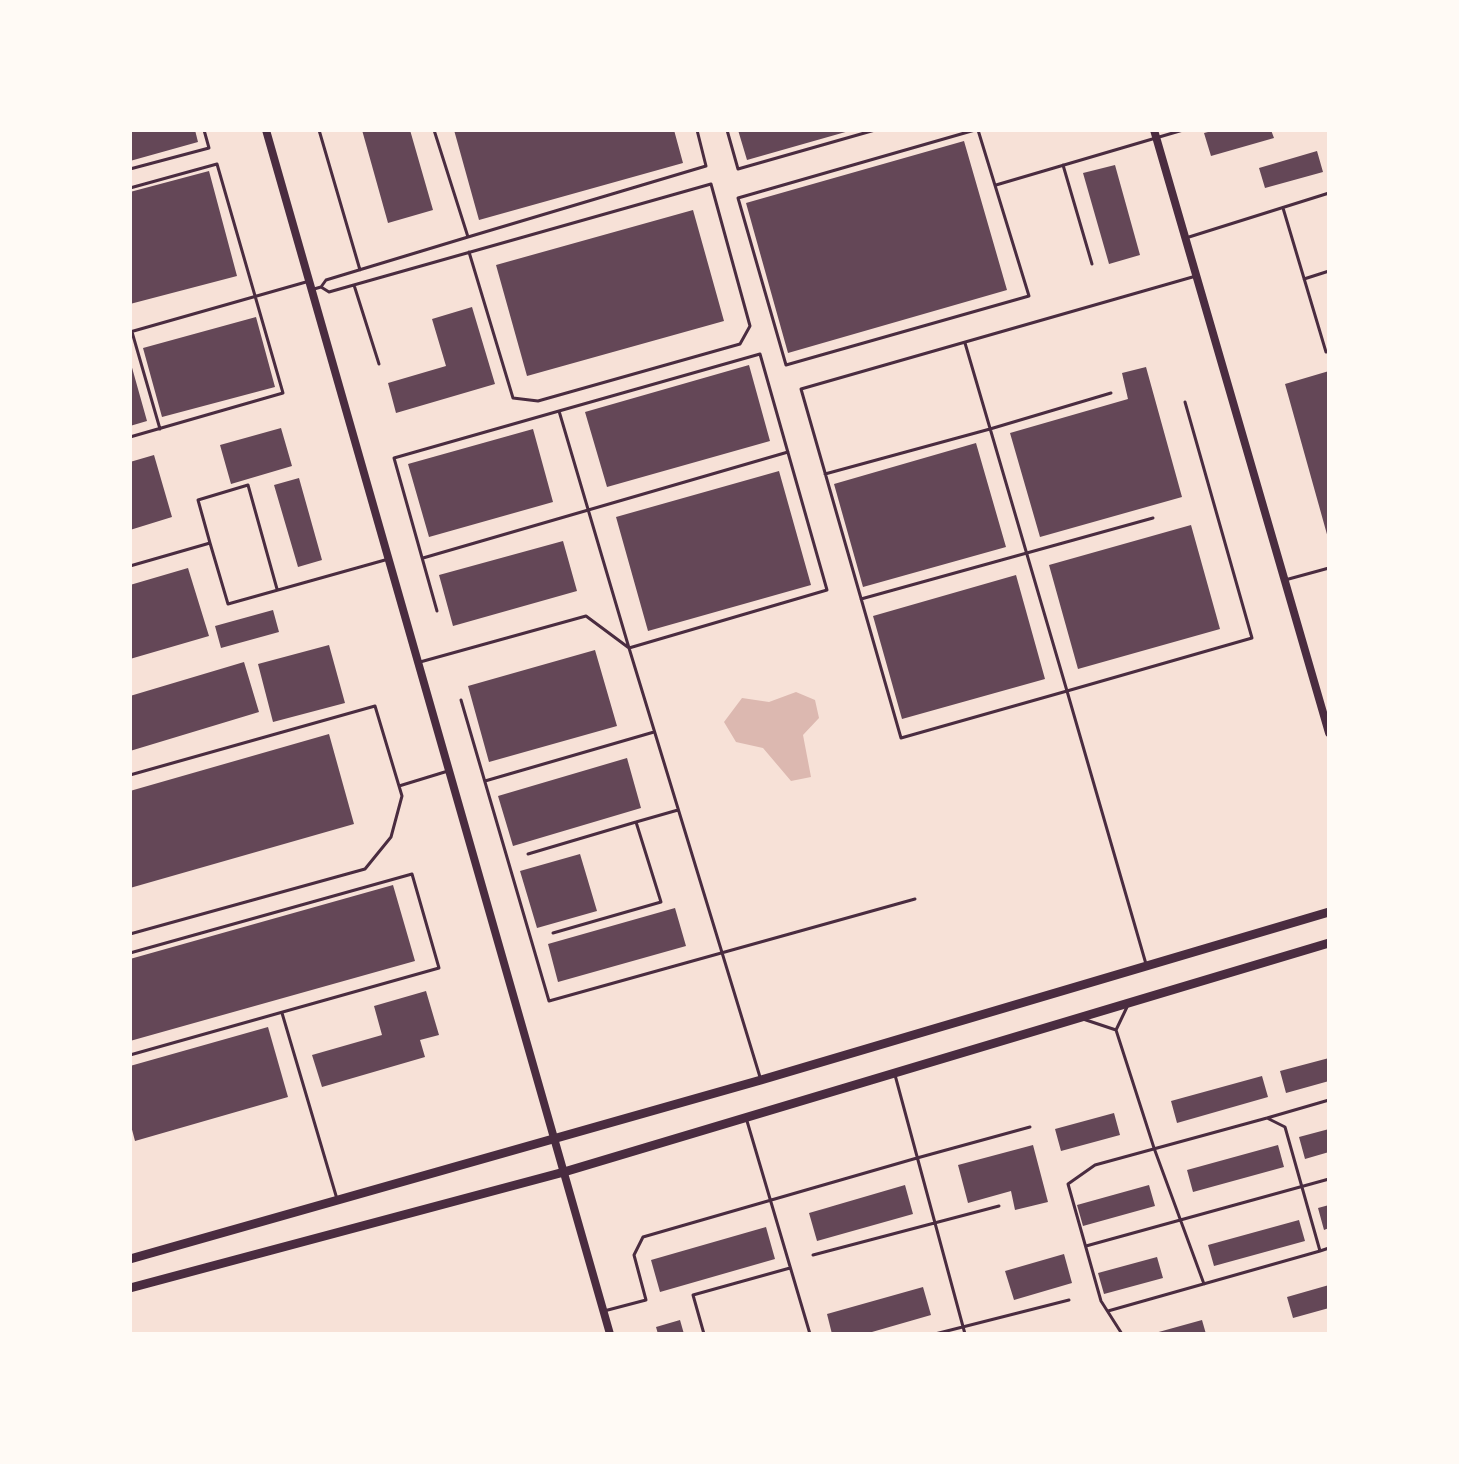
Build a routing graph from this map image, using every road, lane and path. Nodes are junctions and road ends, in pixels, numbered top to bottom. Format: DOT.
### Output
graph roads {
  1 [pos="204,130"];
  2 [pos="266,130"];
  3 [pos="319,130"];
  4 [pos="434,130"];
  5 [pos="697,130"];
  6 [pos="727,130"];
  7 [pos="875,130"];
  8 [pos="977,130"];
  9 [pos="1183,130"];
  10 [pos="1155,134"];
  11 [pos="1063,165"];
  12 [pos="130,169"];
  13 [pos="996,185"];
  14 [pos="130,188"];
  15 [pos="1329,193"];
  16 [pos="1283,208"];
  17 [pos="468,237"];
  18 [pos="1185,238"];
  19 [pos="469,252"];
  20 [pos="1092,264"];
  21 [pos="360,270"];
  22 [pos="1329,271"];
  23 [pos="1196,276"];
  24 [pos="1304,279"];
  25 [pos="354,285"];
  26 [pos="314,286"];
  27 [pos="255,296"];
  28 [pos="131,332"];
  29 [pos="965,342"];
  30 [pos="1329,351"];
  31 [pos="379,364"];
  32 [pos="1111,393"];
  33 [pos="1185,402"];
  34 [pos="559,411"];
  35 [pos="160,429"];
  36 [pos="990,429"];
  37 [pos="130,437"];
  38 [pos="788,452"];
  39 [pos="825,474"];
  40 [pos="588,511"];
  41 [pos="1153,518"];
  42 [pos="210,543"];
  43 [pos="1027,552"];
  44 [pos="423,558"];
  45 [pos="389,559"];
  46 [pos="130,566"];
  47 [pos="1329,568"];
  48 [pos="1285,580"];
  49 [pos="278,590"];
  50 [pos="861,599"];
  51 [pos="437,611"];
  52 [pos="629,648"];
  53 [pos="418,663"];
  54 [pos="1067,691"];
  55 [pos="461,700"];
  56 [pos="654,732"];
  57 [pos="1329,733"];
  58 [pos="449,771"];
  59 [pos="130,775"];
  60 [pos="485,781"];
  61 [pos="399,786"];
  62 [pos="678,810"];
  63 [pos="636,822"];
  64 [pos="528,854"];
  65 [pos="915,899"];
  66 [pos="1329,912"];
  67 [pos="553,933"];
  68 [pos="130,934"];
  69 [pos="1329,943"];
  70 [pos="130,953"];
  71 [pos="723,954"];
  72 [pos="1146,966"];
  73 [pos="1129,1003"];
  74 [pos="282,1013"];
  75 [pos="1079,1018"];
  76 [pos="1116,1030"];
  77 [pos="130,1055"];
  78 [pos="894,1073"];
  79 [pos="761,1080"];
  80 [pos="1329,1100"];
  81 [pos="746,1118"];
  82 [pos="1267,1118"];
  83 [pos="1030,1127"];
  84 [pos="554,1138"];
  85 [pos="1154,1148"];
  86 [pos="917,1158"];
  87 [pos="564,1172"];
  88 [pos="1329,1179"];
  89 [pos="1302,1187"];
  90 [pos="337,1199"];
  91 [pos="770,1200"];
  92 [pos="999,1206"];
  93 [pos="1180,1220"];
  94 [pos="935,1223"];
  95 [pos="1086,1246"];
  96 [pos="1329,1248"];
  97 [pos="1320,1251"];
  98 [pos="813,1255"];
  99 [pos="130,1259"];
  100 [pos="790,1268"];
  101 [pos="1204,1284"];
  102 [pos="130,1288"];
  103 [pos="1069,1300"];
  104 [pos="603,1311"];
  105 [pos="1108,1311"];
  106 [pos="963,1327"];
  107 [pos="610,1334"];
  108 [pos="704,1334"];
  109 [pos="810,1334"];
  110 [pos="935,1334"];
  111 [pos="965,1334"];
  112 [pos="1122,1334"];
  1 -- 12 [label="lane"];
  2 -- 26 [label="street"];
  3 -- 21 [label="lane"];
  4 -- 17 [label="lane"];
  5 -- 17 [label="lane"];
  6 -- 7 [label="lane"];
  8 -- 13 [label="lane"];
  8 -- 13 [label="lane"];
  9 -- 10 [label="lane"];
  10 -- 11 [label="lane"];
  10 -- 18 [label="street"];
  11 -- 13 [label="lane"];
  11 -- 20 [label="lane"];
  14 -- 27 [label="lane"];
  15 -- 16 [label="lane"];
  16 -- 18 [label="lane"];
  16 -- 24 [label="lane"];
  17 -- 21 [label="lane"];
  18 -- 23 [label="street"];
  19 -- 19 [label="lane"];
  19 -- 25 [label="lane"];
  21 -- 26 [label="lane"];
  22 -- 24 [label="lane"];
  23 -- 29 [label="lane"];
  23 -- 48 [label="street"];
  24 -- 30 [label="lane"];
  25 -- 26 [label="lane"];
  25 -- 31 [label="lane"];
  26 -- 27 [label="lane"];
  26 -- 45 [label="street"];
  27 -- 28 [label="lane"];
  27 -- 35 [label="lane"];
  28 -- 35 [label="lane"];
  29 -- 36 [label="lane"];
  29 -- 39 [label="lane"];
  32 -- 36 [label="lane"];
  33 -- 54 [label="lane"];
  34 -- 38 [label="lane"];
  34 -- 40 [label="lane"];
  34 -- 44 [label="lane"];
  35 -- 37 [label="lane"];
  36 -- 39 [label="lane"];
  36 -- 43 [label="lane"];
  38 -- 40 [label="lane"];
  38 -- 52 [label="lane"];
  39 -- 50 [label="lane"];
  40 -- 44 [label="lane"];
  40 -- 52 [label="lane"];
  41 -- 43 [label="lane"];
  42 -- 46 [label="lane"];
  42 -- 49 [label="lane"];
  42 -- 49 [label="lane"];
  43 -- 50 [label="lane"];
  43 -- 54 [label="lane"];
  44 -- 51 [label="lane"];
  45 -- 49 [label="lane"];
  45 -- 53 [label="street"];
  47 -- 48 [label="lane"];
  48 -- 57 [label="street"];
  50 -- 54 [label="lane"];
  52 -- 53 [label="lane"];
  52 -- 56 [label="lane"];
  53 -- 58 [label="street"];
  54 -- 72 [label="lane"];
  55 -- 60 [label="lane"];
  56 -- 60 [label="lane"];
  56 -- 62 [label="lane"];
  58 -- 61 [label="lane"];
  58 -- 84 [label="street"];
  59 -- 61 [label="lane"];
  60 -- 71 [label="lane"];
  61 -- 68 [label="lane"];
  62 -- 63 [label="lane"];
  62 -- 71 [label="lane"];
  63 -- 64 [label="lane"];
  63 -- 67 [label="lane"];
  65 -- 71 [label="lane"];
  66 -- 72 [label="main road"];
  69 -- 73 [label="main road"];
  70 -- 74 [label="lane"];
  71 -- 79 [label="lane"];
  72 -- 79 [label="main road"];
  73 -- 75 [label="main road"];
  73 -- 76 [label="lane"];
  74 -- 77 [label="lane"];
  74 -- 90 [label="lane"];
  75 -- 76 [label="lane"];
  75 -- 78 [label="main road"];
  76 -- 85 [label="lane"];
  78 -- 81 [label="main road"];
  78 -- 86 [label="lane"];
  79 -- 84 [label="main road"];
  80 -- 82 [label="lane"];
  81 -- 87 [label="main road"];
  81 -- 91 [label="lane"];
  82 -- 85 [label="lane"];
  82 -- 89 [label="lane"];
  83 -- 86 [label="lane"];
  84 -- 87 [label="street"];
  84 -- 90 [label="main road"];
  85 -- 93 [label="lane"];
  85 -- 95 [label="lane"];
  86 -- 91 [label="lane"];
  86 -- 94 [label="lane"];
  87 -- 102 [label="main road"];
  87 -- 104 [label="street"];
  88 -- 89 [label="lane"];
  89 -- 93 [label="lane"];
  89 -- 97 [label="lane"];
  90 -- 99 [label="main road"];
  91 -- 100 [label="lane"];
  91 -- 104 [label="lane"];
  92 -- 94 [label="lane"];
  93 -- 95 [label="lane"];
  93 -- 101 [label="lane"];
  94 -- 98 [label="lane"];
  94 -- 106 [label="lane"];
  95 -- 105 [label="lane"];
  96 -- 97 [label="lane"];
  97 -- 101 [label="lane"];
  100 -- 108 [label="lane"];
  100 -- 109 [label="lane"];
  101 -- 105 [label="lane"];
  103 -- 106 [label="lane"];
  104 -- 107 [label="street"];
  105 -- 112 [label="lane"];
  106 -- 110 [label="lane"];
  106 -- 111 [label="lane"];
}
